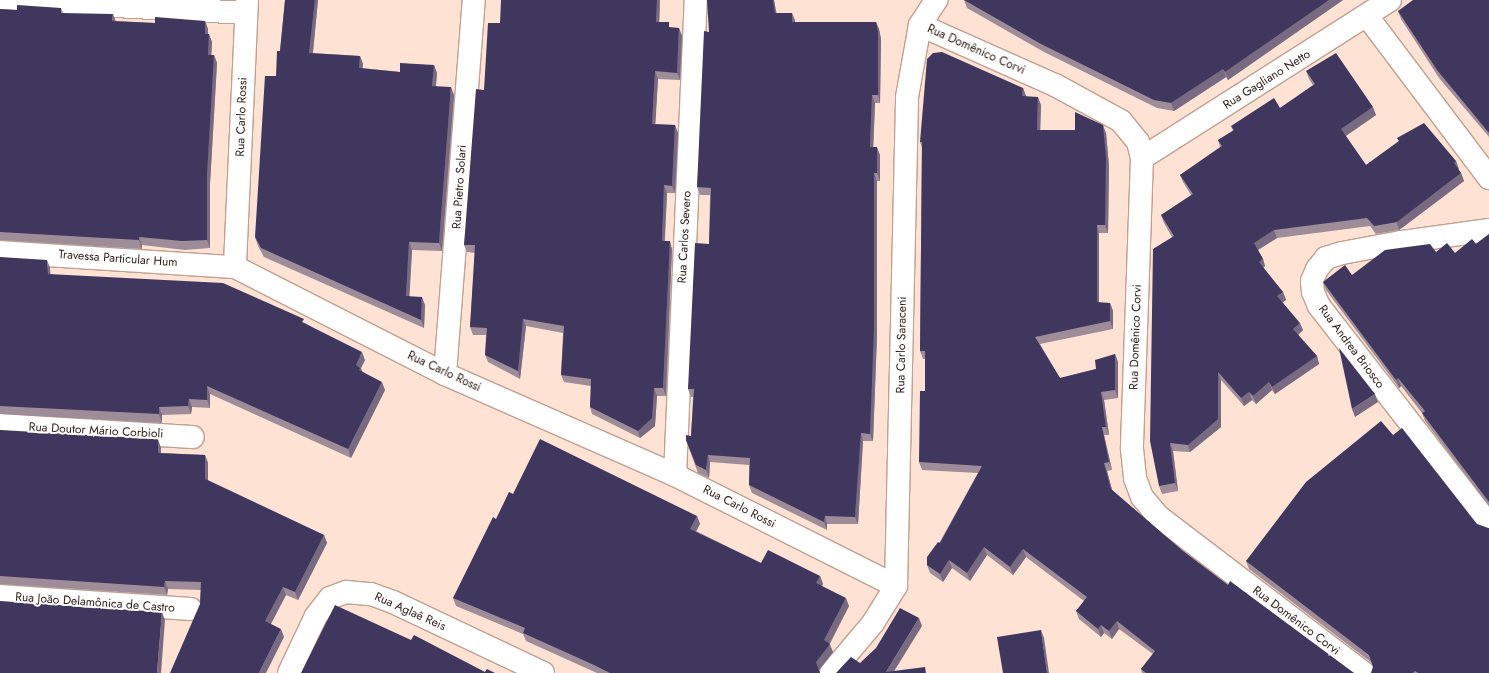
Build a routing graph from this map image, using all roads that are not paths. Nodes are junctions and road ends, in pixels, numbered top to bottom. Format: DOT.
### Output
graph roads {
  1 [pos="0,0"];
  2 [pos="474,0"];
  3 [pos="696,0"];
  4 [pos="936,0"];
  5 [pos="1390,0"];
  6 [pos="247,6"];
  7 [pos="1367,16"];
  8 [pos="920,25"];
  9 [pos="1142,158"];
  10 [pos="1489,178"];
  11 [pos="1489,230"];
  12 [pos="0,252"];
  13 [pos="235,267"];
  14 [pos="445,374"];
  15 [pos="0,425"];
  16 [pos="193,437"];
  17 [pos="675,474"];
  18 [pos="1489,524"];
  19 [pos="896,586"];
  20 [pos="0,596"];
  21 [pos="191,609"];
  22 [pos="289,673"];
  23 [pos="544,673"];
  24 [pos="831,673"];
  25 [pos="1364,673"];
  1 -- 6 [label="street"];
  2 -- 14 [label="street, Rua Pietro Solari"];
  3 -- 17 [label="street, Rua Carlos Severo"];
  4 -- 8 [label="street, Rua Carlo Saraceni"];
  5 -- 7 [label="street, Rua Gagliano Netto"];
  6 -- 13 [label="street, Rua Carlo Rossi"];
  7 -- 9 [label="street, Rua Gagliano Netto"];
  7 -- 10 [label="street"];
  8 -- 9 [label="street, Rua Domênico Corvi"];
  8 -- 19 [label="street, Rua Carlo Saraceni"];
  9 -- 25 [label="street, Rua Domênico Corvi"];
  11 -- 18 [label="street, Rua Andrea Briosco"];
  12 -- 13 [label="street, Travessa Particular Hum"];
  13 -- 14 [label="street, Rua Carlo Rossi"];
  14 -- 17 [label="street, Rua Carlo Rossi"];
  15 -- 16 [label="street, Rua Doutor Mário Corbioli"];
  17 -- 19 [label="street, Rua Carlo Rossi"];
  19 -- 24 [label="street"];
  20 -- 21 [label="street, Rua João Delamônica de Castro"];
  22 -- 23 [label="street, Rua Aglaê Reis"];
}
